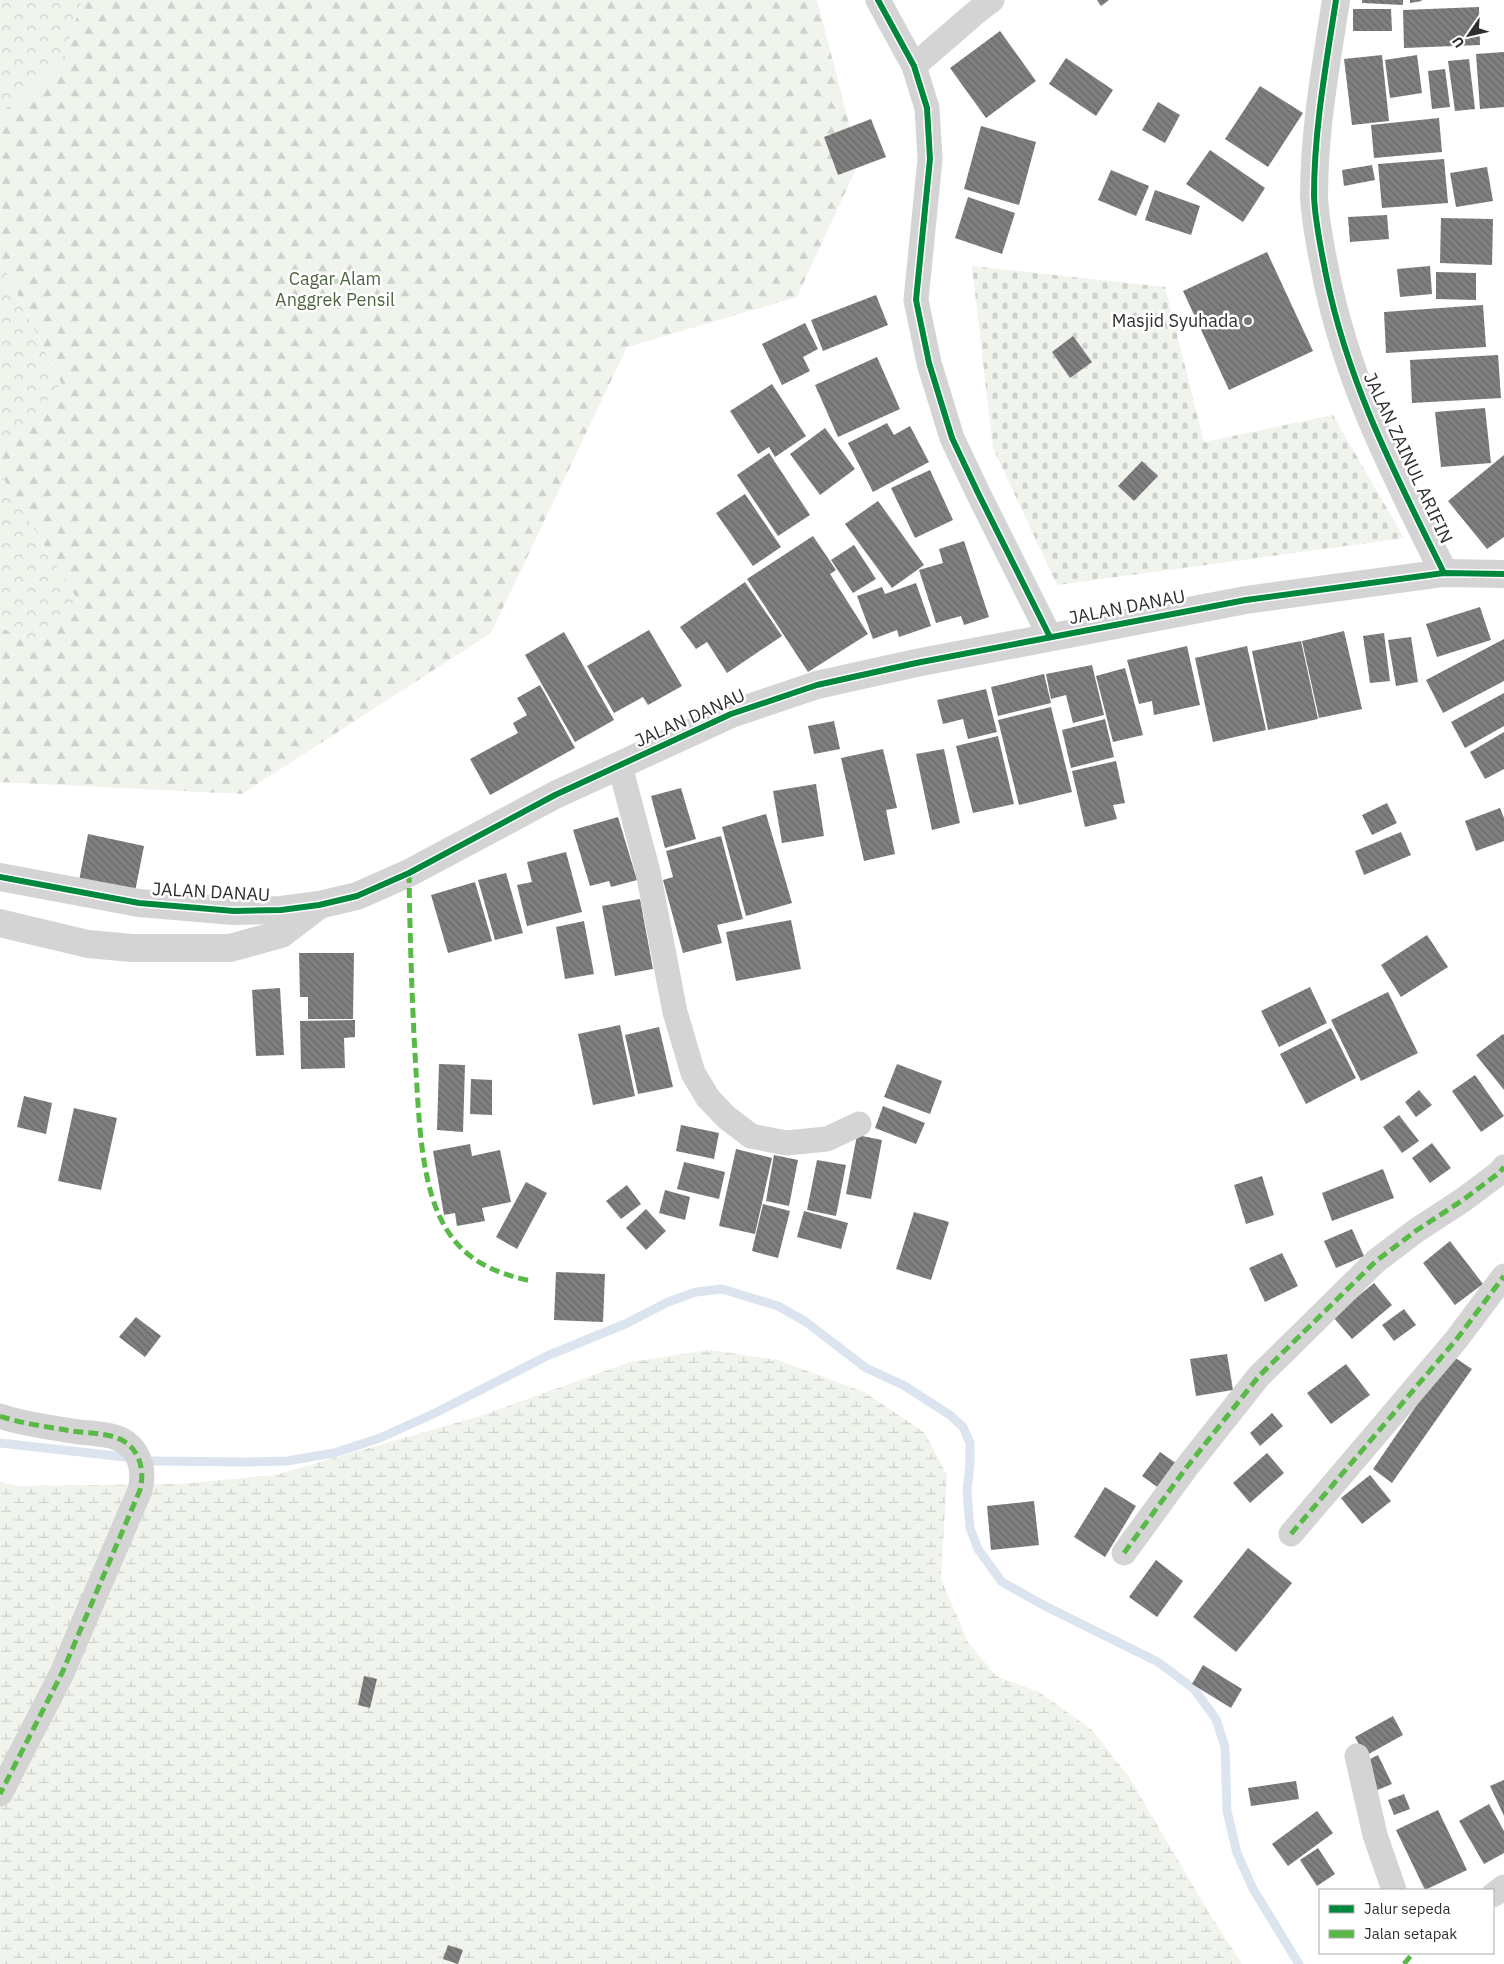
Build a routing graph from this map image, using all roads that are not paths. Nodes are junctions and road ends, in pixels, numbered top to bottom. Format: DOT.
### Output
graph roads {
  1 [pos="878,0"];
  2 [pos="992,0"];
  3 [pos="1336,0"];
  4 [pos="914,66"];
  5 [pos="1444,573"];
  6 [pos="1504,574"];
  7 [pos="1050,637"];
  8 [pos="620,766"];
  9 [pos="0,877"];
  10 [pos="319,905"];
  11 [pos="0,923"];
  12 [pos="859,1124"];
  13 [pos="1504,1167"];
  14 [pos="1504,1276"];
  15 [pos="0,1416"];
  16 [pos="1292,1534"];
  17 [pos="1124,1553"];
  18 [pos="1357,1756"];
  19 [pos="0,1794"];
  20 [pos="1394,1889"];
  1 -- 4 [label="street"];
  2 -- 4 [label="street"];
  3 -- 5 [label="street, JALAN ZAINUL ARIFIN"];
  4 -- 7 [label="street"];
  5 -- 6 [label="street, JALAN DANAU"];
  5 -- 7 [label="street, JALAN DANAU"];
  7 -- 8 [label="street, JALAN DANAU"];
  8 -- 10 [label="street, JALAN DANAU"];
  8 -- 12 [label="street"];
  9 -- 10 [label="street, JALAN DANAU"];
  10 -- 11 [label="street, JALAN DANAU"];
  13 -- 17 [label="street"];
  14 -- 16 [label="street"];
  15 -- 19 [label="street"];
  18 -- 20 [label="street"];
}
